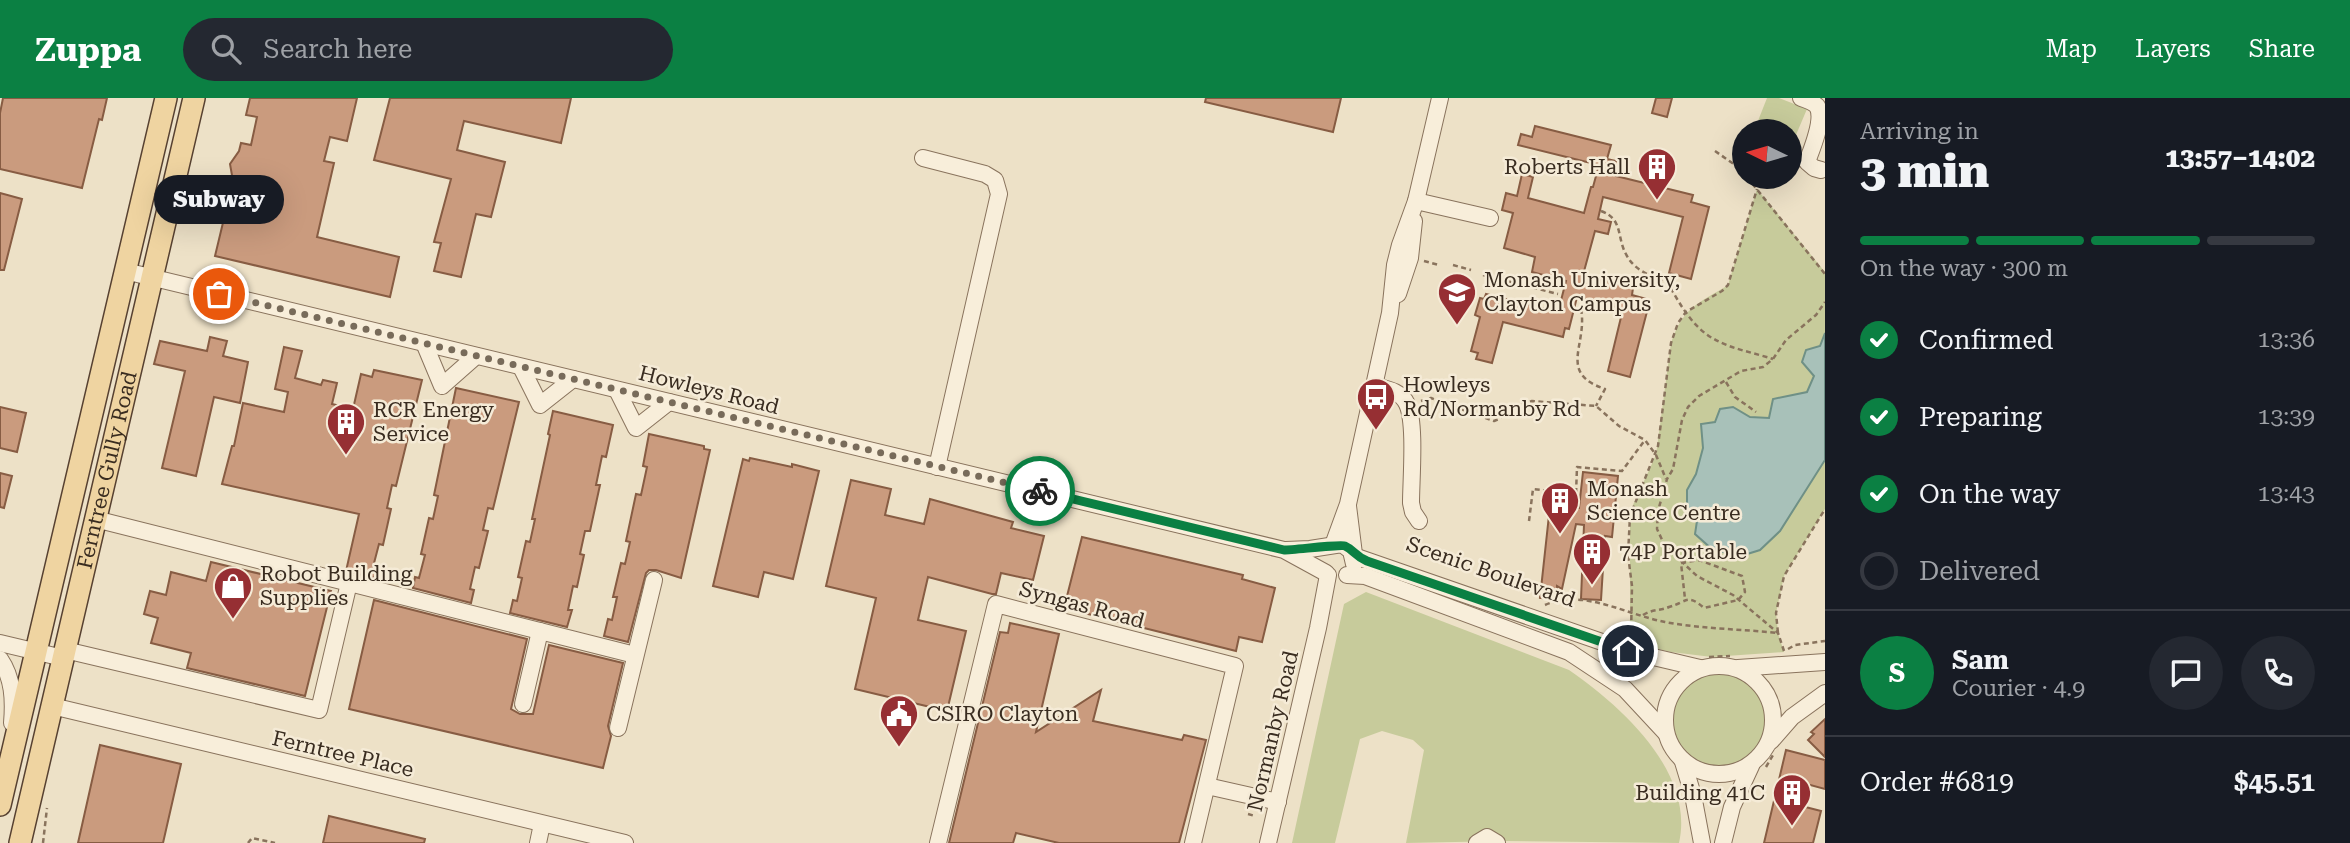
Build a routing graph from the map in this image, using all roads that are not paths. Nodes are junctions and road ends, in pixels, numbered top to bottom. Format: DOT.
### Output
graph roads {
  1 [pos="166,98"];
  2 [pos="194,98"];
  3 [pos="1440,98"];
  4 [pos="1801,98"];
  5 [pos="923,158"];
  6 [pos="1821,170"];
  7 [pos="1416,201"];
  8 [pos="1490,218"];
  9 [pos="125,271"];
  10 [pos="152,278"];
  11 [pos="424,343"];
  12 [pos="477,356"];
  13 [pos="521,367"];
  14 [pos="573,379"];
  15 [pos="1375,386"];
  16 [pos="618,390"];
  17 [pos="669,402"];
  18 [pos="937,467"];
  19 [pos="1348,504"];
  20 [pos="95,519"];
  21 [pos="1419,521"];
  22 [pos="1330,546"];
  23 [pos="1284,550"];
  24 [pos="1354,555"];
  25 [pos="1335,575"];
  26 [pos="654,580"];
  27 [pos="349,583"];
  28 [pos="1480,600"];
  29 [pos="1474,617"];
  30 [pos="540,631"];
  31 [pos="0,643"];
  32 [pos="36,651"];
  33 [pos="64,654"];
  34 [pos="635,655"];
  35 [pos="0,659"];
  36 [pos="1737,662"];
  37 [pos="1825,662"];
  38 [pos="1701,663"];
  39 [pos="1825,693"];
  40 [pos="523,704"];
  41 [pos="52,706"];
  42 [pos="618,728"];
  43 [pos="1665,732"];
  44 [pos="1775,744"];
  45 [pos="10,760"];
  46 [pos="1683,762"];
  47 [pos="1758,767"];
  48 [pos="1207,786"];
  49 [pos="1278,802"];
  50 [pos="0,805"];
  51 [pos="25,821"];
  52 [pos="542,824"];
  53 [pos="20,843"];
  54 [pos="26,843"];
  55 [pos="538,843"];
  56 [pos="625,843"];
  57 [pos="938,843"];
  58 [pos="1193,843"];
  59 [pos="1268,843"];
  60 [pos="1477,843"];
  61 [pos="1497,843"];
  62 [pos="1702,843"];
  63 [pos="1723,843"];
  1 -- 9 [label="main road, Ferntree Gully Road"];
  2 -- 10 [label="main road, Ferntree Gully Road"];
  3 -- 7 [label="street"];
  4 -- 6 [label="street"];
  5 -- 18 [label="street"];
  7 -- 8 [label="street"];
  7 -- 15 [label="street"];
  9 -- 10 [label="street, Howleys Road"];
  9 -- 32 [label="main road, Ferntree Gully Road"];
  10 -- 11 [label="street, Howleys Road"];
  10 -- 20 [label="main road, Ferntree Gully Road"];
  11 -- 12 [label="street, Howleys Road"];
  11 -- 12 [label="street"];
  12 -- 13 [label="street, Howleys Road"];
  13 -- 14 [label="street, Howleys Road"];
  13 -- 14 [label="street"];
  14 -- 16 [label="street, Howleys Road"];
  15 -- 19 [label="street"];
  15 -- 21 [label="street"];
  16 -- 17 [label="street, Howleys Road"];
  16 -- 17 [label="street"];
  17 -- 18 [label="street, Howleys Road"];
  18 -- 23 [label="street, Howleys Road"];
  19 -- 22 [label="street"];
  19 -- 24 [label="street"];
  20 -- 27 [label="street"];
  20 -- 33 [label="main road, Ferntree Gully Road"];
  22 -- 23 [label="street, Howleys Road"];
  22 -- 24 [label="street"];
  22 -- 25 [label="street"];
  23 -- 25 [label="street, Howleys Road"];
  24 -- 25 [label="street"];
  24 -- 28 [label="street, Scenic Boulevard"];
  25 -- 29 [label="street"];
  25 -- 49 [label="street, Normanby Road"];
  26 -- 34 [label="street"];
  27 -- 30 [label="street"];
  27 -- 33 [label="street"];
  28 -- 29 [label="street"];
  28 -- 38 [label="street, Scenic Boulevard"];
  29 -- 43 [label="street"];
  30 -- 34 [label="street"];
  30 -- 40 [label="street"];
  31 -- 32 [label="street"];
  32 -- 33 [label="street"];
  32 -- 45 [label="main road, Ferntree Gully Road"];
  33 -- 41 [label="main road, Ferntree Gully Road"];
  34 -- 42 [label="street"];
  35 -- 45 [label="street"];
  36 -- 37 [label="street"];
  36 -- 38 [label="street, Scenic Boulevard"];
  36 -- 44 [label="street"];
  38 -- 43 [label="street"];
  39 -- 44 [label="street"];
  41 -- 51 [label="main road, Ferntree Gully Road"];
  41 -- 52 [label="street, Ferntree Place"];
  43 -- 46 [label="street"];
  44 -- 47 [label="street"];
  45 -- 50 [label="main road, Ferntree Gully Road"];
  46 -- 47 [label="street"];
  46 -- 62 [label="street"];
  47 -- 63 [label="street"];
  48 -- 49 [label="street"];
  48 -- 57 [label="street, Syngas Road"];
  48 -- 58 [label="street, Syngas Road"];
  49 -- 59 [label="street, Normanby Road"];
  51 -- 53 [label="main road, Ferntree Gully Road"];
  51 -- 54 [label="street"];
  52 -- 55 [label="street"];
  52 -- 56 [label="street, Ferntree Place"];
  60 -- 61 [label="street"];
}
